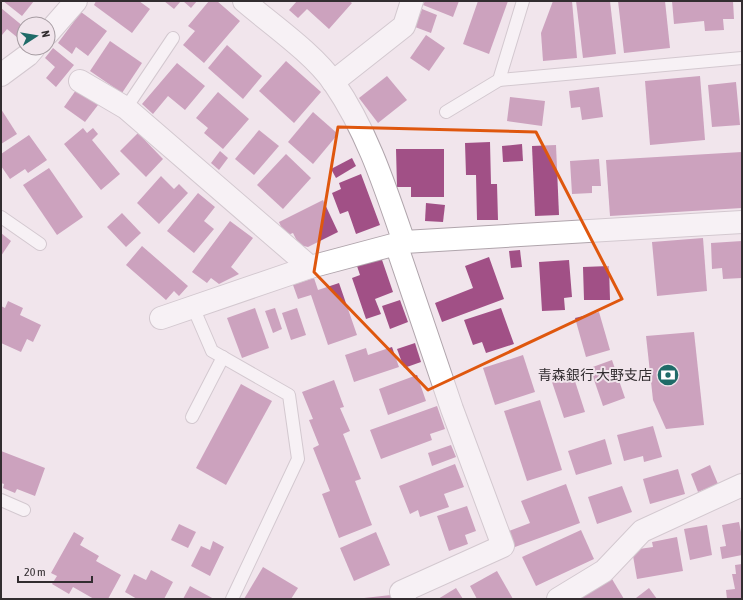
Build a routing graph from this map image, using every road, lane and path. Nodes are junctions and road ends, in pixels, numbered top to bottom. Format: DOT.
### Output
graph roads {
  1 [pos="76,1"];
  2 [pos="244,1"];
  3 [pos="412,1"];
  4 [pos="523,1"];
  5 [pos="56,24"];
  6 [pos="173,38"];
  7 [pos="27,56"];
  8 [pos="742,58"];
  9 [pos="1,75"];
  10 [pos="498,80"];
  11 [pos="80,81"];
  12 [pos="333,82"];
  13 [pos="126,108"];
  14 [pos="446,112"];
  15 [pos="1,217"];
  16 [pos="742,222"];
  17 [pos="400,243"];
  18 [pos="40,244"];
  19 [pos="310,267"];
  20 [pos="193,307"];
  21 [pos="160,318"];
  22 [pos="223,358"];
  23 [pos="192,417"];
  24 [pos="742,485"];
  25 [pos="1,500"];
  26 [pos="24,510"];
  27 [pos="232,599"];
  28 [pos="405,599"];
  29 [pos="558,599"];
  1 -- 5 [label="street"];
  2 -- 12 [label="street"];
  3 -- 12 [label="street"];
  4 -- 10 [label="lane"];
  6 -- 13 [label="lane"];
  7 -- 9 [label="street"];
  8 -- 10 [label="lane"];
  10 -- 14 [label="lane"];
  11 -- 13 [label="street"];
  12 -- 17 [label="street"];
  13 -- 19 [label="street"];
  15 -- 18 [label="lane"];
  16 -- 17 [label="street"];
  17 -- 19 [label="street"];
  17 -- 28 [label="street"];
  19 -- 20 [label="street"];
  20 -- 21 [label="street"];
  20 -- 22 [label="lane"];
  22 -- 23 [label="lane"];
  22 -- 27 [label="lane"];
  24 -- 29 [label="street"];
  25 -- 26 [label="lane"];
}
